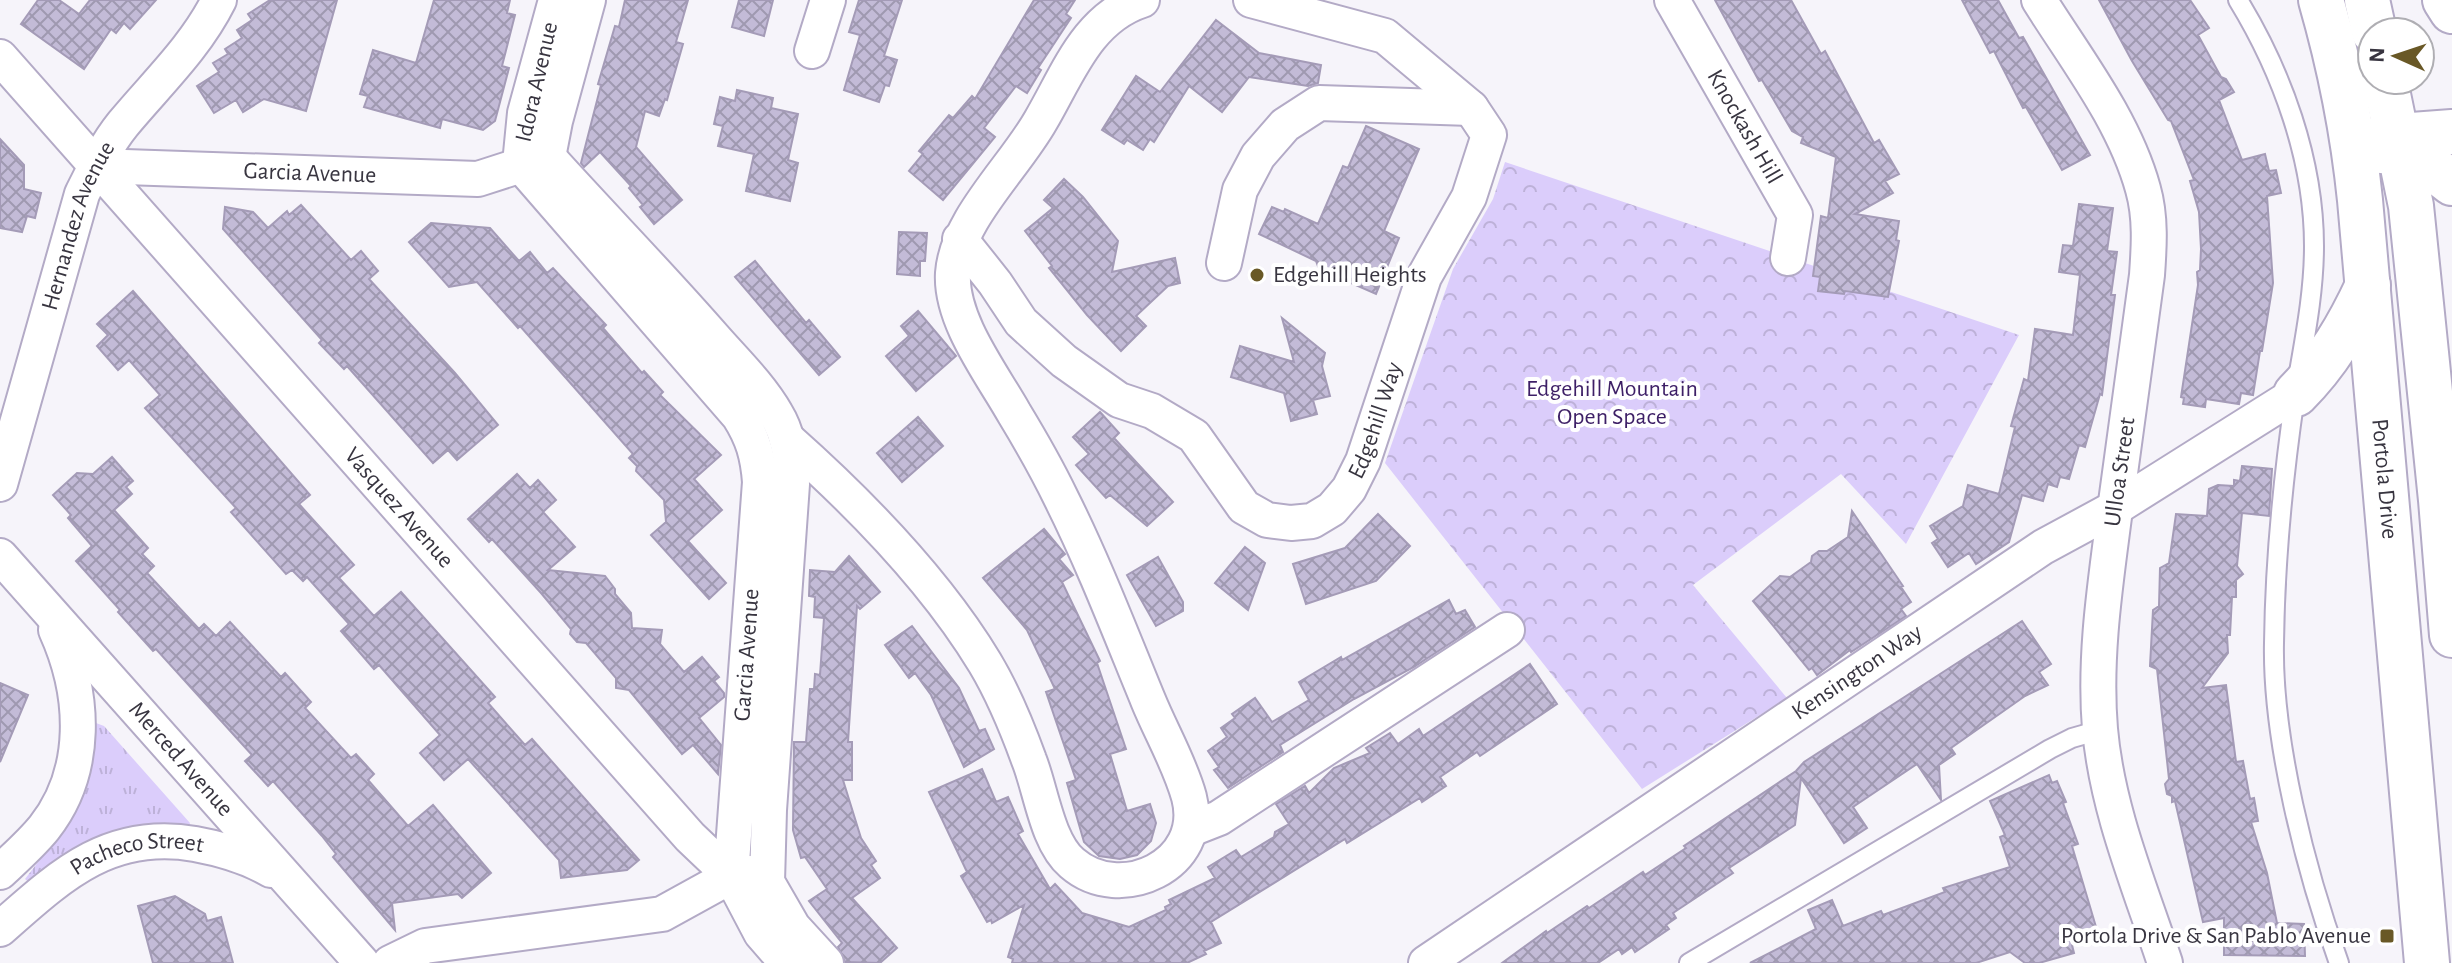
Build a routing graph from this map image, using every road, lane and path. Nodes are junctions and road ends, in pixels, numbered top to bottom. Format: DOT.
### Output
graph roads {
  1 [pos="219,0"];
  2 [pos="556,0"];
  3 [pos="588,0"];
  4 [pos="828,0"];
  5 [pos="1142,0"];
  6 [pos="1251,0"];
  7 [pos="1672,0"];
  8 [pos="2039,0"];
  9 [pos="2238,0"];
  10 [pos="2321,0"];
  11 [pos="2445,0"];
  12 [pos="2452,11"];
  13 [pos="812,51"];
  14 [pos="0,57"];
  15 [pos="2342,79"];
  16 [pos="2388,96"];
  17 [pos="1471,108"];
  18 [pos="2452,132"];
  19 [pos="2398,141"];
  20 [pos="534,161"];
  21 [pos="96,166"];
  22 [pos="2452,183"];
  23 [pos="2360,200"];
  24 [pos="960,239"];
  25 [pos="1788,258"];
  26 [pos="1224,263"];
  27 [pos="2368,285"];
  28 [pos="2296,394"];
  29 [pos="2380,420"];
  30 [pos="787,439"];
  31 [pos="0,484"];
  32 [pos="2115,508"];
  33 [pos="0,556"];
  34 [pos="46,608"];
  35 [pos="1507,630"];
  36 [pos="2452,635"];
  37 [pos="2100,730"];
  38 [pos="1191,829"];
  39 [pos="766,871"];
  40 [pos="0,872"];
  41 [pos="731,876"];
  42 [pos="288,881"];
  43 [pos="0,929"];
  44 [pos="362,963"];
  45 [pos="390,963"];
  46 [pos="787,963"];
  47 [pos="826,963"];
  48 [pos="1427,963"];
  49 [pos="1689,963"];
  50 [pos="2165,963"];
  51 [pos="2339,963"];
  52 [pos="2427,963"];
  1 -- 21 [label="street, Hernandez Avenue"];
  2 -- 20 [label="street, Idora Avenue"];
  3 -- 20 [label="street, Idora Avenue"];
  4 -- 13 [label="street"];
  5 -- 24 [label="street"];
  6 -- 17 [label="street, Edgehill Way"];
  7 -- 25 [label="street, Knockash Hill"];
  8 -- 32 [label="street, Ulloa Street"];
  9 -- 28 [label="lane"];
  10 -- 15 [label="main road, Portola Drive"];
  11 -- 12 [label="main road"];
  14 -- 21 [label="street, Vasquez Avenue"];
  15 -- 19 [label="main road"];
  15 -- 23 [label="main road, Portola Drive"];
  16 -- 19 [label="main road"];
  17 -- 24 [label="street, Edgehill Way"];
  17 -- 26 [label="street"];
  18 -- 19 [label="main road"];
  19 -- 22 [label="main road"];
  19 -- 23 [label="main road"];
  19 -- 36 [label="main road"];
  20 -- 21 [label="street, Garcia Avenue"];
  20 -- 30 [label="street, Garcia Avenue"];
  20 -- 41 [label="street, Garcia Avenue"];
  21 -- 31 [label="street, Hernandez Avenue"];
  21 -- 41 [label="street, Vasquez Avenue"];
  23 -- 27 [label="main road, Portola Drive"];
  24 -- 38 [label="street"];
  27 -- 28 [label="main road"];
  27 -- 29 [label="main road, Portola Drive"];
  28 -- 29 [label="main road"];
  28 -- 32 [label="street, Kensington Way"];
  28 -- 51 [label="lane"];
  29 -- 52 [label="main road, Portola Drive"];
  30 -- 38 [label="street"];
  30 -- 39 [label="street, Garcia Avenue"];
  32 -- 37 [label="street, Ulloa Street"];
  32 -- 48 [label="street, Kensington Way"];
  33 -- 34 [label="street, Merced Avenue"];
  34 -- 40 [label="street"];
  34 -- 42 [label="street, Merced Avenue"];
  35 -- 38 [label="street"];
  37 -- 49 [label="lane"];
  37 -- 50 [label="street, Ulloa Street"];
  39 -- 41 [label="street"];
  39 -- 47 [label="street"];
  41 -- 45 [label="street"];
  41 -- 46 [label="street, Vasquez Avenue"];
  42 -- 43 [label="street, Pacheco Street"];
  42 -- 44 [label="street, Merced Avenue"];
}
